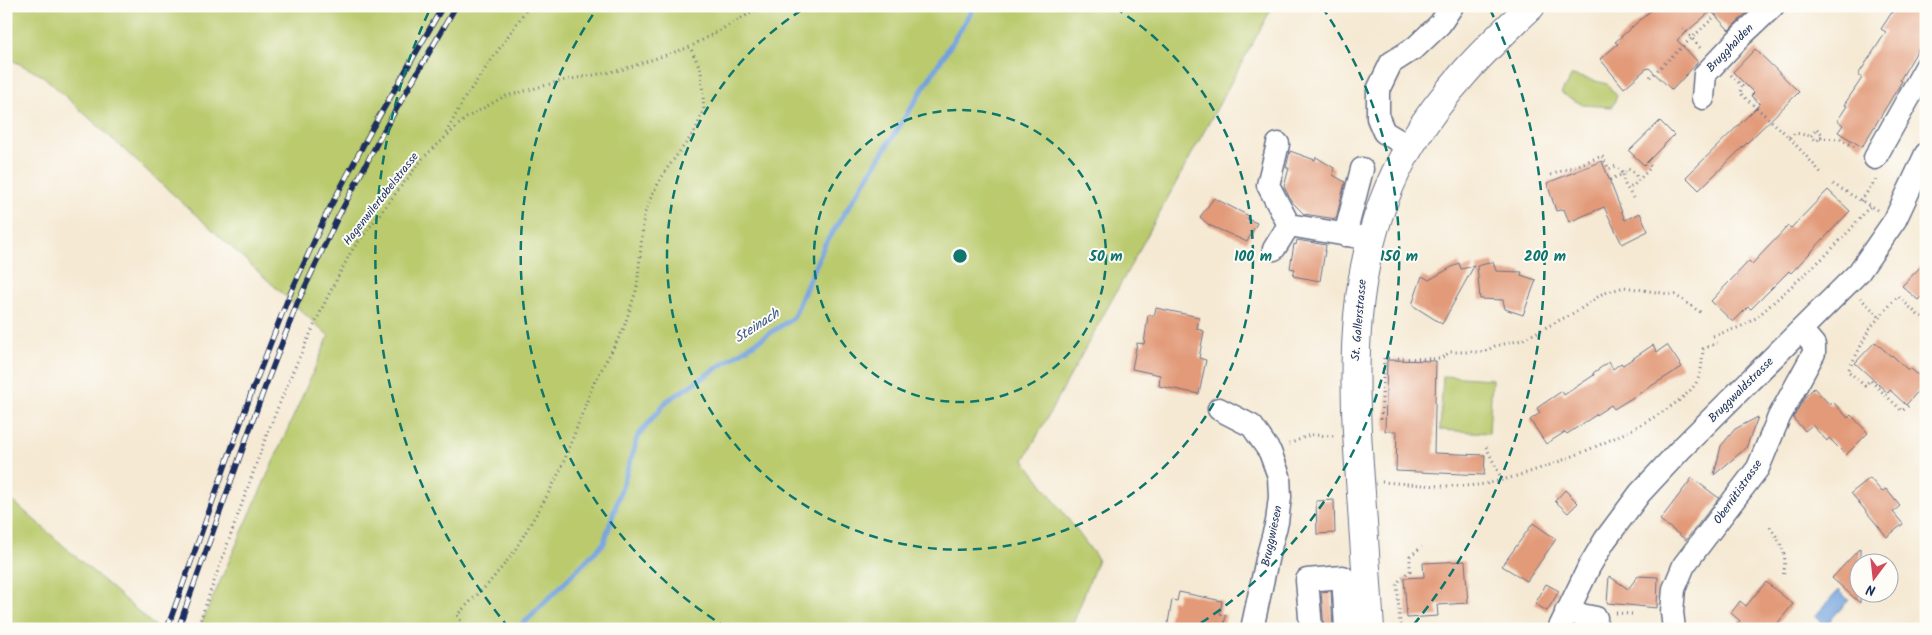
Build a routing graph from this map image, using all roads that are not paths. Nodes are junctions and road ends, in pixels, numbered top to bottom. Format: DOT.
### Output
graph roads {
  1 [pos="1452,6"];
  2 [pos="1531,6"];
  3 [pos="1773,6"];
  4 [pos="1924,73"];
  5 [pos="1703,98"];
  6 [pos="1278,144"];
  7 [pos="1409,147"];
  8 [pos="1926,154"];
  9 [pos="1875,158"];
  10 [pos="1362,169"];
  11 [pos="1289,225"];
  12 [pos="1358,237"];
  13 [pos="1274,249"];
  14 [pos="1801,330"];
  15 [pos="1219,409"];
  16 [pos="1356,590"];
  17 [pos="1596,618"];
  18 [pos="1563,620"];
  19 [pos="1252,629"];
  20 [pos="1311,629"];
  21 [pos="1346,629"];
  22 [pos="1370,629"];
  23 [pos="1674,629"];
  1 -- 7 [label="street"];
  2 -- 7 [label="main road, St. Gallerstrasse"];
  3 -- 5 [label="street, Brugghalden"];
  4 -- 9 [label="street"];
  6 -- 11 [label="street"];
  7 -- 12 [label="main road, St. Gallerstrasse"];
  8 -- 14 [label="street, Bruggwaldstrasse"];
  10 -- 12 [label="street"];
  11 -- 12 [label="street"];
  11 -- 13 [label="street"];
  12 -- 16 [label="main road, St. Gallerstrasse"];
  14 -- 18 [label="street, Bruggwaldstrasse"];
  14 -- 23 [label="street, Oberrütistrasse"];
  15 -- 19 [label="street, Bruggwiesen"];
  16 -- 20 [label="street"];
  16 -- 21 [label="street"];
  16 -- 22 [label="main road, St. Gallerstrasse"];
  17 -- 18 [label="street"];
}
